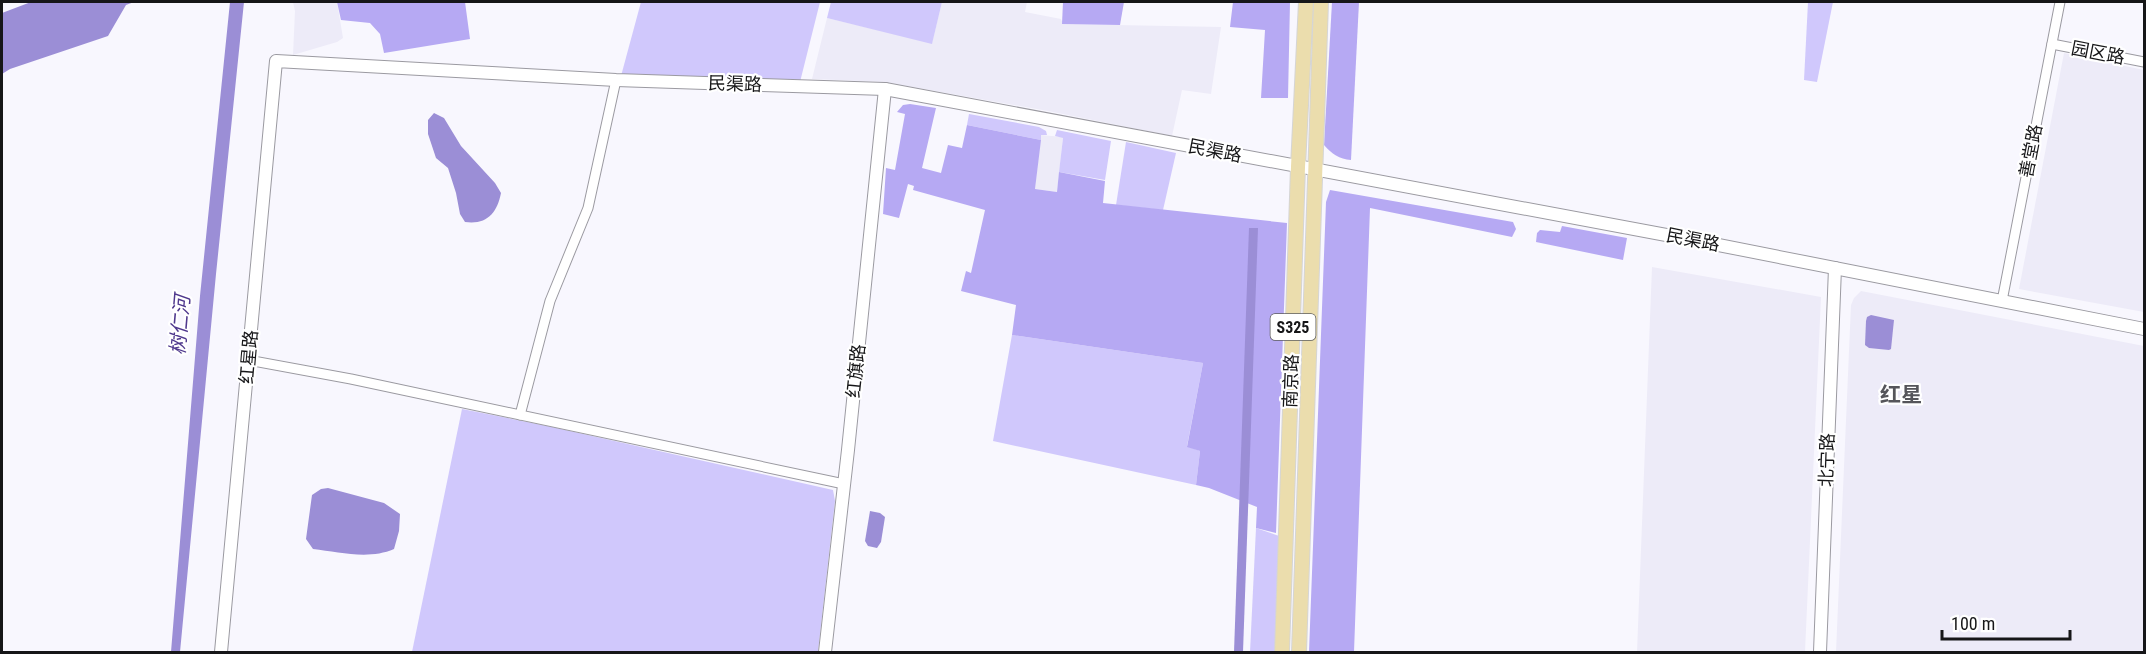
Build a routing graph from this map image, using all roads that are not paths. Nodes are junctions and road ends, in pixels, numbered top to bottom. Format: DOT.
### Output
graph roads {
  1 [pos="1306,2"];
  2 [pos="1321,2"];
  3 [pos="2060,2"];
  4 [pos="2052,44"];
  5 [pos="276,61"];
  6 [pos="2145,62"];
  7 [pos="616,80"];
  8 [pos="885,88"];
  9 [pos="1299,167"];
  10 [pos="1316,170"];
  11 [pos="1835,268"];
  12 [pos="2002,301"];
  13 [pos="2145,329"];
  14 [pos="248,360"];
  15 [pos="520,415"];
  16 [pos="844,484"];
  17 [pos="221,652"];
  18 [pos="825,652"];
  19 [pos="1282,652"];
  20 [pos="1299,652"];
  21 [pos="1820,652"];
  1 -- 9 [label="main road, 南京路 / S325"];
  2 -- 10 [label="main road, 南京路 / S325"];
  3 -- 4 [label="street, 善堂路"];
  4 -- 6 [label="street, 园区路"];
  4 -- 12 [label="street, 善堂路"];
  5 -- 7 [label="street, 民渠路"];
  5 -- 14 [label="street, 红星路"];
  7 -- 8 [label="street, 民渠路"];
  7 -- 15 [label="street"];
  8 -- 9 [label="street, 民渠路"];
  8 -- 16 [label="street, 红旗路"];
  9 -- 10 [label="street, 民渠路"];
  9 -- 19 [label="main road, 南京路 / S325"];
  10 -- 11 [label="street, 民渠路"];
  10 -- 20 [label="main road, 南京路 / S325"];
  11 -- 12 [label="street, 民渠路"];
  11 -- 21 [label="street, 北宁路"];
  12 -- 13 [label="street, 民渠路"];
  14 -- 15 [label="street"];
  14 -- 17 [label="street, 红星路"];
  15 -- 16 [label="street"];
  16 -- 18 [label="street, 红旗路"];
}
